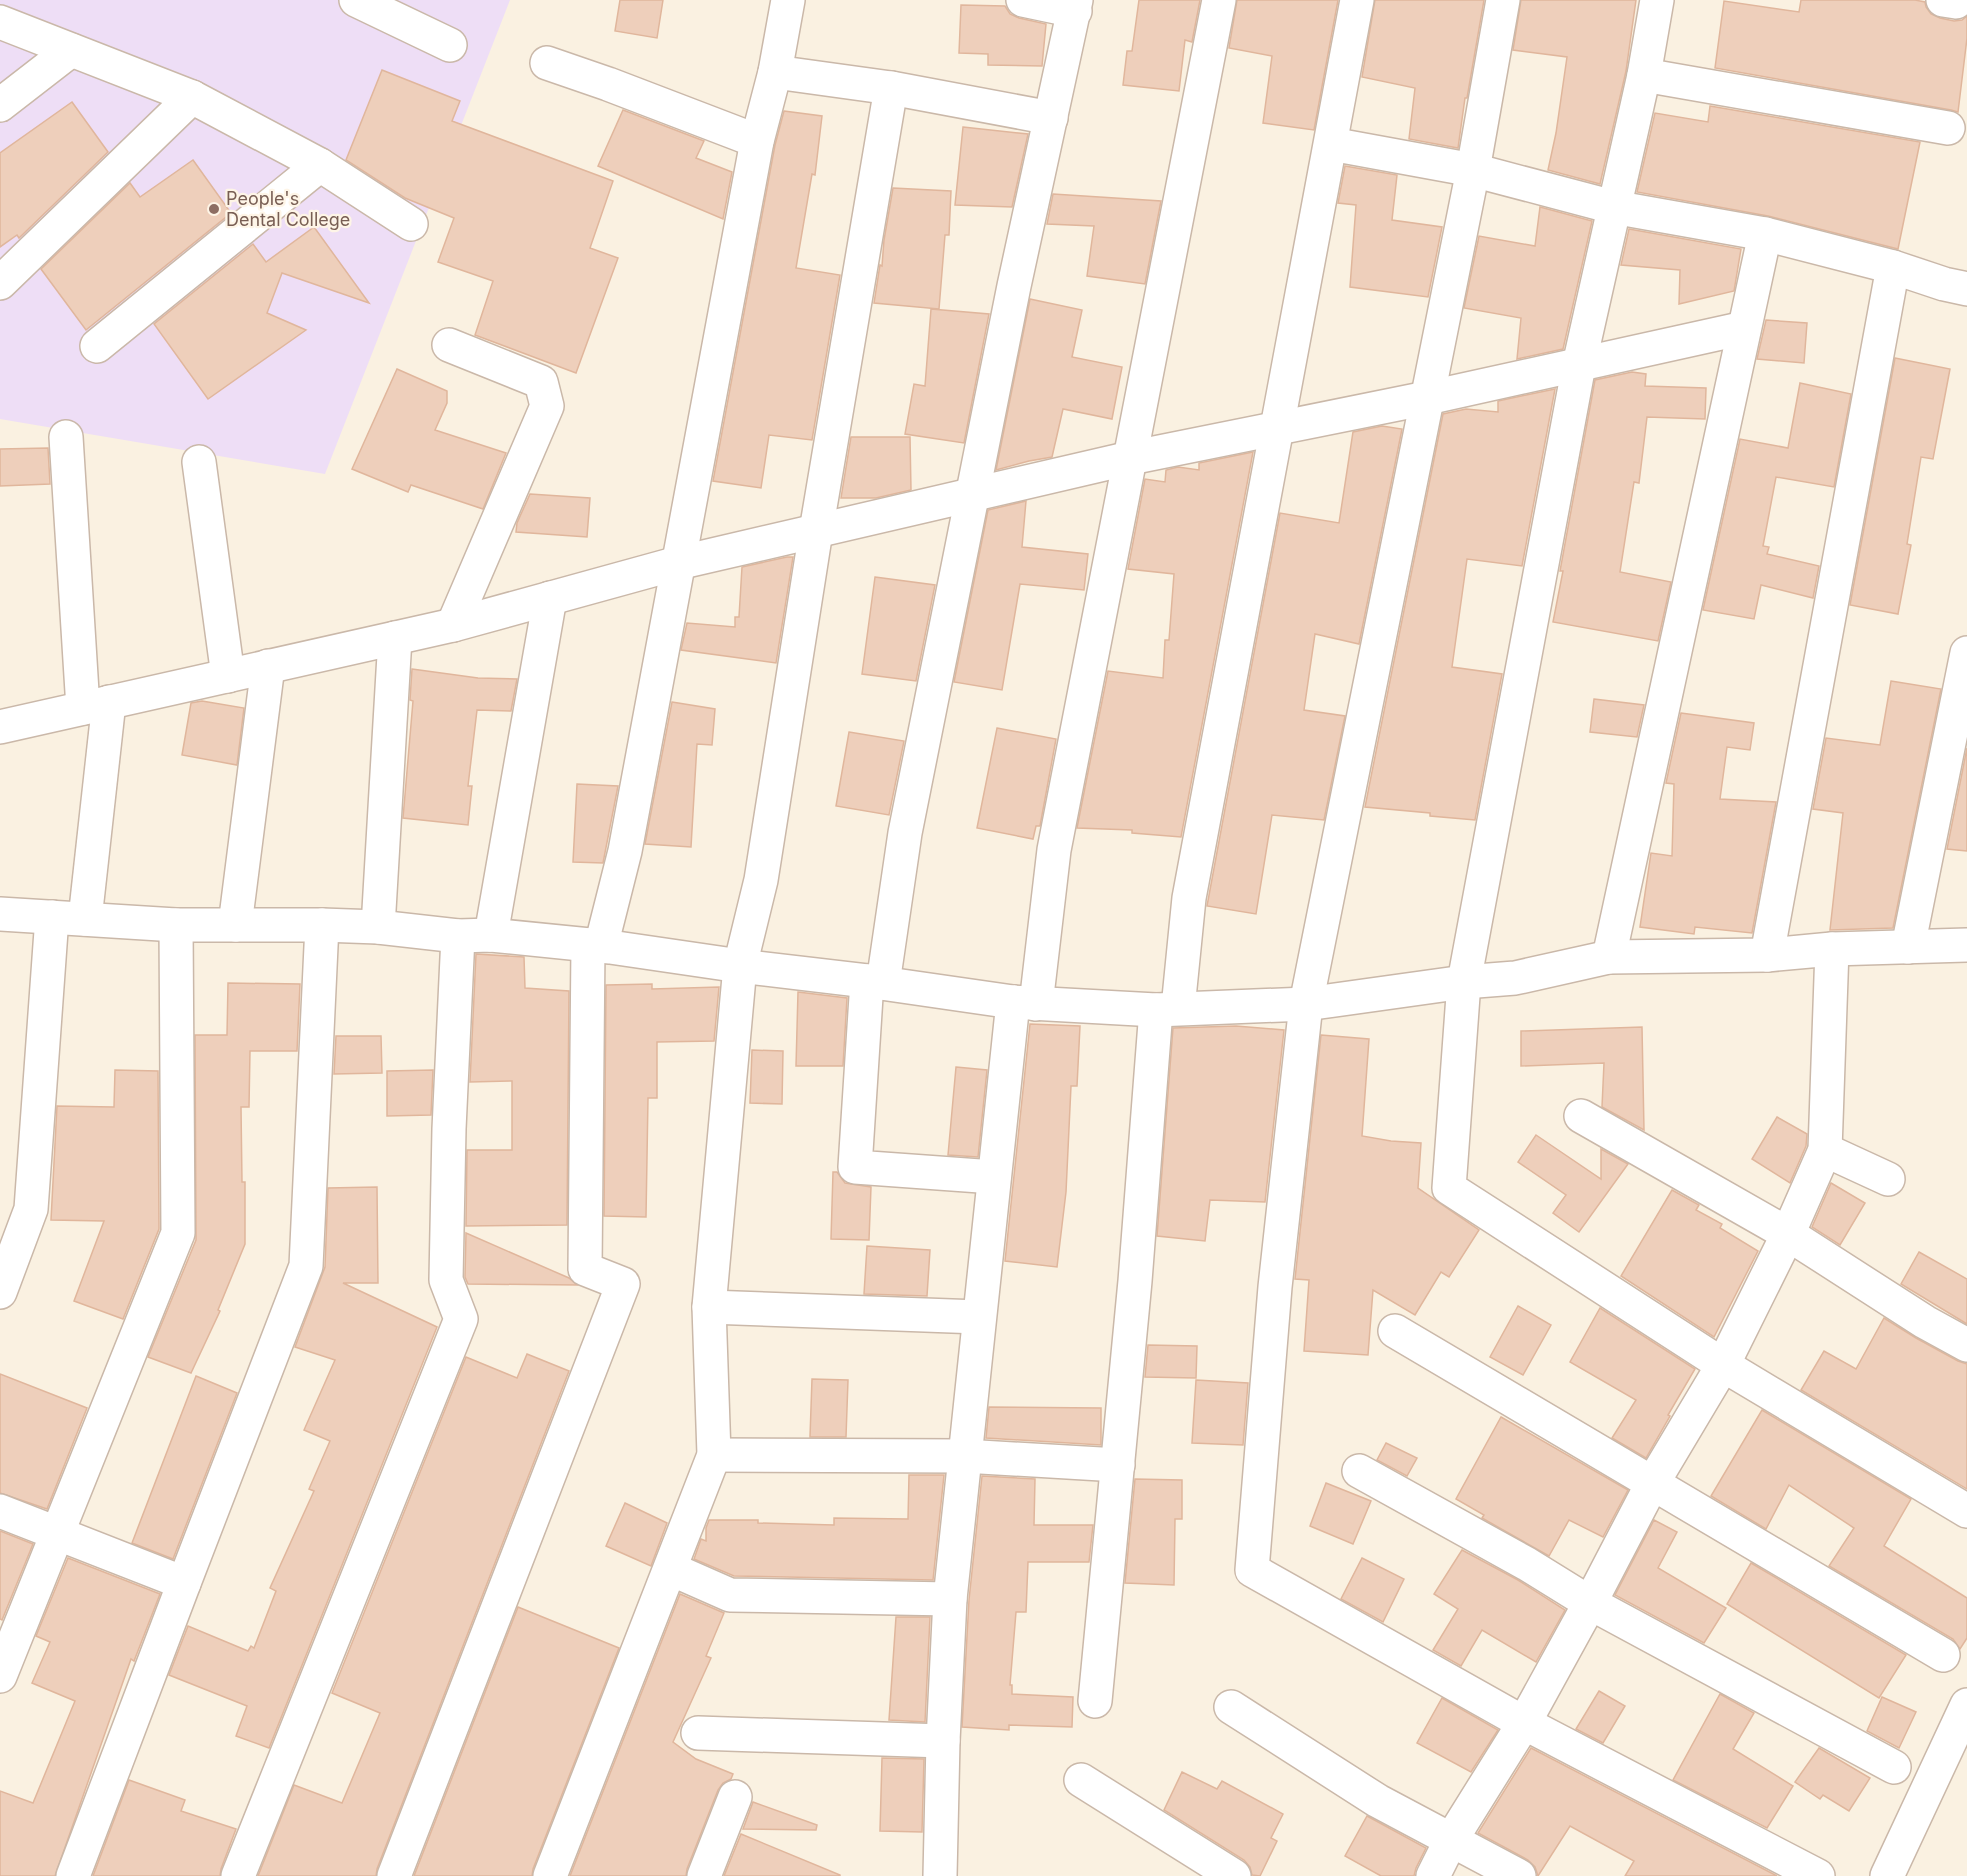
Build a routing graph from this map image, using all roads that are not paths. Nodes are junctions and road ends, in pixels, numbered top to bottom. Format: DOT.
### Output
graph roads {
  1 [pos="356,0"];
  2 [pos="788,0"];
  3 [pos="1023,0"];
  4 [pos="1219,0"];
  5 [pos="1357,0"];
  6 [pos="1503,0"];
  7 [pos="1657,0"];
  8 [pos="1076,5"];
  9 [pos="395,9"];
  10 [pos="0,22"];
  11 [pos="450,45"];
  12 [pos="71,50"];
  13 [pos="547,63"];
  14 [pos="775,72"];
  15 [pos="1644,75"];
  16 [pos="891,88"];
  17 [pos="192,97"];
  18 [pos="0,105"];
  19 [pos="1051,118"];
  20 [pos="1948,128"];
  21 [pos="757,141"];
  22 [pos="1331,144"];
  23 [pos="320,165"];
  24 [pos="1473,170"];
  25 [pos="1613,207"];
  26 [pos="411,224"];
  27 [pos="1765,234"];
  28 [pos="1893,267"];
  29 [pos="0,283"];
  30 [pos="1959,291"];
  31 [pos="1744,328"];
  32 [pos="449,345"];
  33 [pos="96,346"];
  34 [pos="1579,365"];
  35 [pos="1427,398"];
  36 [pos="1277,428"];
  37 [pos="66,437"];
  38 [pos="1130,458"];
  39 [pos="199,462"];
  40 [pos="973,494"];
  41 [pos="816,531"];
  42 [pos="678,563"];
  43 [pos="550,598"];
  44 [pos="453,625"];
  45 [pos="395,638"];
  46 [pos="1967,653"];
  47 [pos="268,666"];
  48 [pos="228,676"];
  49 [pos="96,705"];
  50 [pos="0,727"];
  51 [pos="0,914"];
  52 [pos="52,917"];
  53 [pos="85,919"];
  54 [pos="176,925"];
  55 [pos="235,925"];
  56 [pos="322,925"];
  57 [pos="378,927"];
  58 [pos="491,935"];
  59 [pos="458,936"];
  60 [pos="594,945"];
  61 [pos="1967,945"];
  62 [pos="1908,947"];
  63 [pos="1832,949"];
  64 [pos="1767,955"];
  65 [pos="1609,957"];
  66 [pos="740,966"];
  67 [pos="875,982"];
  68 [pos="1464,982"];
  69 [pos="1025,1003"];
  70 [pos="1306,1004"];
  71 [pos="1167,1009"];
  72 [pos="1581,1116"];
  73 [pos="1825,1150"];
  74 [pos="994,1177"];
  75 [pos="1888,1179"];
  76 [pos="1788,1234"];
  77 [pos="0,1292"];
  78 [pos="709,1307"];
  79 [pos="979,1317"];
  80 [pos="1395,1330"];
  81 [pos="1967,1345"];
  82 [pos="1723,1365"];
  83 [pos="714,1455"];
  84 [pos="964,1456"];
  85 [pos="1118,1466"];
  86 [pos="1359,1471"];
  87 [pos="1652,1484"];
  88 [pos="0,1511"];
  89 [pos="1967,1511"];
  90 [pos="57,1534"];
  91 [pos="671,1569"];
  92 [pos="184,1583"];
  93 [pos="950,1599"];
  94 [pos="1590,1603"];
  95 [pos="1943,1655"];
  96 [pos="0,1676"];
  97 [pos="1095,1701"];
  98 [pos="1967,1706"];
  99 [pos="1232,1707"];
  100 [pos="1524,1723"];
  101 [pos="698,1733"];
  102 [pos="943,1741"];
  103 [pos="1894,1767"];
  104 [pos="1081,1780"];
  105 [pos="735,1797"];
  106 [pos="1451,1840"];
  107 [pos="1897,1873"];
  108 [pos="73,1876"];
  109 [pos="238,1876"];
  110 [pos="394,1876"];
  111 [pos="550,1876"];
  112 [pos="704,1876"];
  113 [pos="940,1876"];
  114 [pos="1234,1876"];
  115 [pos="1433,1876"];
  116 [pos="1519,1876"];
  117 [pos="1818,1876"];
  1 -- 9 [label="street"];
  2 -- 14 [label="street"];
  3 -- 8 [label="street"];
  4 -- 38 [label="street"];
  5 -- 22 [label="street"];
  6 -- 24 [label="street"];
  7 -- 15 [label="street"];
  8 -- 19 [label="street"];
  9 -- 11 [label="street"];
  10 -- 12 [label="street"];
  12 -- 17 [label="street"];
  12 -- 18 [label="street"];
  13 -- 21 [label="street"];
  14 -- 16 [label="street"];
  14 -- 21 [label="street"];
  15 -- 20 [label="street"];
  15 -- 25 [label="street"];
  16 -- 19 [label="street"];
  16 -- 41 [label="street"];
  17 -- 23 [label="street"];
  17 -- 29 [label="street"];
  19 -- 40 [label="street"];
  21 -- 42 [label="street"];
  22 -- 24 [label="street"];
  22 -- 36 [label="street"];
  23 -- 26 [label="street"];
  23 -- 33 [label="street"];
  24 -- 25 [label="street"];
  24 -- 35 [label="street"];
  25 -- 27 [label="street"];
  25 -- 34 [label="street"];
  27 -- 28 [label="street"];
  27 -- 31 [label="street"];
  28 -- 30 [label="street"];
  28 -- 64 [label="street"];
  31 -- 34 [label="street"];
  31 -- 65 [label="street"];
  32 -- 44 [label="street"];
  34 -- 35 [label="street"];
  34 -- 68 [label="street"];
  35 -- 36 [label="street"];
  35 -- 70 [label="street"];
  36 -- 38 [label="street"];
  36 -- 71 [label="street"];
  37 -- 49 [label="street"];
  38 -- 40 [label="street"];
  38 -- 69 [label="street"];
  39 -- 48 [label="street"];
  40 -- 41 [label="street"];
  40 -- 67 [label="street"];
  41 -- 42 [label="street"];
  41 -- 66 [label="street"];
  42 -- 43 [label="street"];
  42 -- 60 [label="street"];
  43 -- 44 [label="street"];
  43 -- 58 [label="street"];
  44 -- 45 [label="street"];
  45 -- 47 [label="street"];
  45 -- 57 [label="street"];
  46 -- 62 [label="street"];
  47 -- 48 [label="street"];
  47 -- 55 [label="street"];
  48 -- 49 [label="street"];
  49 -- 50 [label="street"];
  49 -- 53 [label="street"];
  51 -- 52 [label="street"];
  52 -- 53 [label="street"];
  52 -- 77 [label="street"];
  53 -- 54 [label="street"];
  54 -- 55 [label="street"];
  54 -- 90 [label="street"];
  55 -- 56 [label="street"];
  56 -- 57 [label="street"];
  56 -- 92 [label="street"];
  57 -- 59 [label="street"];
  58 -- 59 [label="street"];
  58 -- 60 [label="street"];
  59 -- 109 [label="street"];
  60 -- 66 [label="street"];
  60 -- 110 [label="street"];
  61 -- 62 [label="street"];
  62 -- 63 [label="street"];
  63 -- 64 [label="street"];
  63 -- 73 [label="street"];
  64 -- 65 [label="street"];
  65 -- 68 [label="street"];
  66 -- 67 [label="street"];
  66 -- 78 [label="street"];
  67 -- 69 [label="street"];
  67 -- 74 [label="street"];
  68 -- 70 [label="street"];
  68 -- 82 [label="street"];
  69 -- 71 [label="street"];
  69 -- 74 [label="street"];
  70 -- 71 [label="street"];
  70 -- 100 [label="street"];
  71 -- 85 [label="street"];
  72 -- 76 [label="street"];
  73 -- 75 [label="street"];
  73 -- 76 [label="street"];
  74 -- 79 [label="street"];
  76 -- 81 [label="street"];
  76 -- 82 [label="street"];
  78 -- 79 [label="street"];
  78 -- 83 [label="street"];
  79 -- 84 [label="street"];
  80 -- 87 [label="street"];
  82 -- 87 [label="street"];
  82 -- 89 [label="street"];
  83 -- 84 [label="street"];
  83 -- 91 [label="street"];
  84 -- 85 [label="street"];
  84 -- 93 [label="street"];
  85 -- 97 [label="street"];
  86 -- 94 [label="street"];
  87 -- 94 [label="street"];
  87 -- 95 [label="street"];
  88 -- 90 [label="street"];
  90 -- 92 [label="street"];
  90 -- 96 [label="street"];
  91 -- 93 [label="street"];
  91 -- 111 [label="street"];
  92 -- 108 [label="street"];
  93 -- 102 [label="street"];
  94 -- 100 [label="street"];
  94 -- 103 [label="street"];
  98 -- 107 [label="street"];
  99 -- 106 [label="street"];
  100 -- 106 [label="street"];
  100 -- 117 [label="street"];
  101 -- 102 [label="street"];
  102 -- 113 [label="street"];
  104 -- 114 [label="street"];
  105 -- 112 [label="street"];
  106 -- 115 [label="street"];
  106 -- 116 [label="street"];
}
